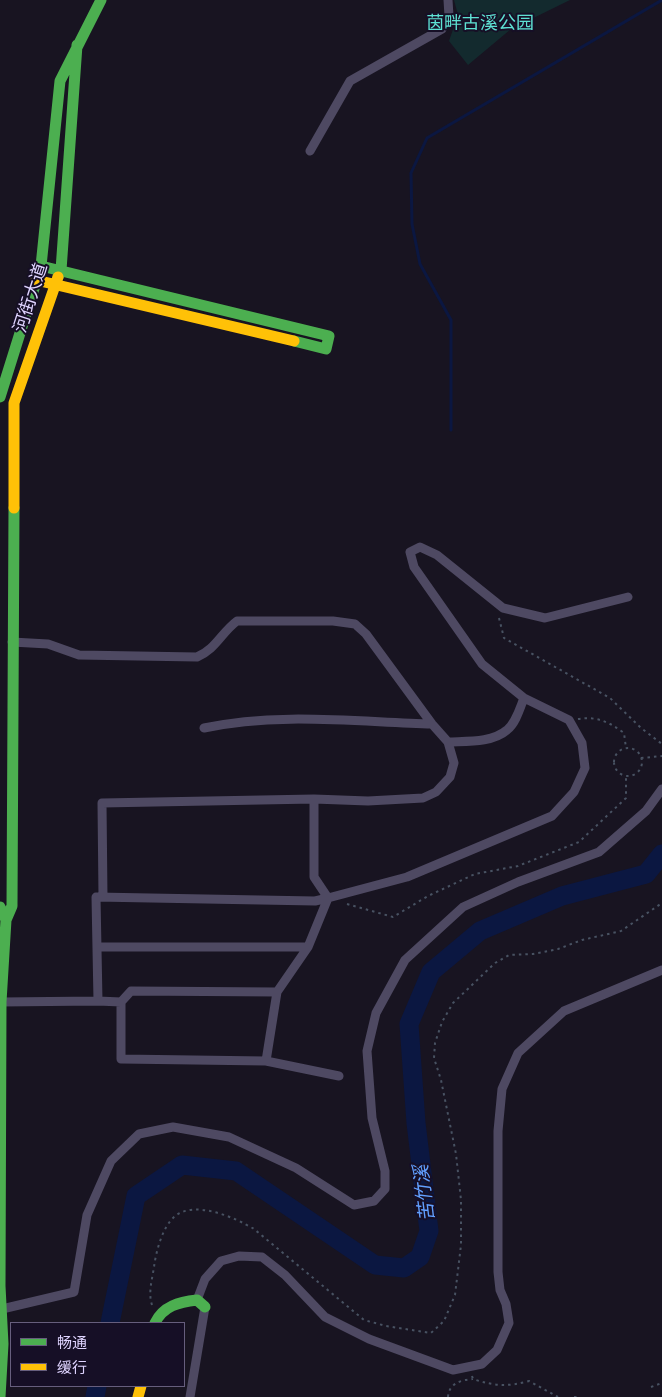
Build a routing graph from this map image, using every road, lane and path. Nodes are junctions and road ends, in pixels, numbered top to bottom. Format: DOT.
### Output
graph roads {
  1 [pos="102,0"];
  2 [pos="448,0"];
  3 [pos="78,45"];
  4 [pos="310,151"];
  5 [pos="41,266"];
  6 [pos="61,270"];
  7 [pos="36,280"];
  8 [pos="56,284"];
  9 [pos="0,397"];
  10 [pos="628,597"];
  11 [pos="503,608"];
  12 [pos="12,642"];
  13 [pos="524,698"];
  14 [pos="569,720"];
  15 [pos="432,724"];
  16 [pos="204,728"];
  17 [pos="448,742"];
  18 [pos="662,744"];
  19 [pos="626,748"];
  20 [pos="662,756"];
  21 [pos="641,758"];
  22 [pos="626,776"];
  23 [pos="662,789"];
  24 [pos="314,799"];
  25 [pos="103,897"];
  26 [pos="328,898"];
  27 [pos="662,903"];
  28 [pos="346,904"];
  29 [pos="0,907"];
  30 [pos="6,920"];
  31 [pos="97,947"];
  32 [pos="308,947"];
  33 [pos="662,970"];
  34 [pos="277,992"];
  35 [pos="98,1001"];
  36 [pos="1,1002"];
  37 [pos="121,1002"];
  38 [pos="266,1061"];
  39 [pos="340,1076"];
  40 [pos="0,1111"];
  41 [pos="201,1304"];
  42 [pos="2,1309"];
  43 [pos="155,1321"];
  44 [pos="469,1367"];
  45 [pos="473,1379"];
  46 [pos="662,1383"];
  47 [pos="651,1387"];
  48 [pos="0,1397"];
  49 [pos="190,1397"];
  50 [pos="448,1397"];
  51 [pos="558,1397"];
  52 [pos="574,1397"];
  53 [pos="579,1397"];
  1 -- 3 [label="main road"];
  2 -- 4 [label="street"];
  3 -- 5 [label="main road, 河街大道"];
  3 -- 6 [label="main road, 河街大道"];
  5 -- 6 [label="main road"];
  5 -- 7 [label="main road, 河街大道"];
  6 -- 8 [label="main road, 河街大道"];
  6 -- 8 [label="main road"];
  7 -- 8 [label="main road"];
  7 -- 9 [label="main road, 河街大道"];
  8 -- 12 [label="main road, 河街大道"];
  10 -- 11 [label="street"];
  11 -- 13 [label="street"];
  11 -- 18 [label="path"];
  12 -- 15 [label="street"];
  12 -- 30 [label="main road, 河街大道"];
  13 -- 14 [label="street"];
  13 -- 17 [label="street"];
  14 -- 19 [label="path"];
  14 -- 26 [label="street"];
  15 -- 16 [label="street"];
  15 -- 17 [label="street"];
  17 -- 24 [label="street"];
  19 -- 21 [label="path"];
  19 -- 22 [label="path"];
  20 -- 21 [label="path"];
  21 -- 22 [label="path"];
  22 -- 28 [label="path"];
  23 -- 42 [label="street"];
  24 -- 25 [label="street"];
  24 -- 26 [label="street"];
  25 -- 26 [label="street"];
  25 -- 31 [label="street"];
  26 -- 32 [label="street"];
  27 -- 43 [label="path"];
  29 -- 30 [label="main road"];
  30 -- 36 [label="main road, 河街大道"];
  31 -- 32 [label="street"];
  31 -- 35 [label="street"];
  32 -- 34 [label="street"];
  33 -- 44 [label="street"];
  34 -- 37 [label="street"];
  34 -- 38 [label="street"];
  35 -- 36 [label="street"];
  35 -- 37 [label="street"];
  36 -- 40 [label="main road, 河街大道"];
  37 -- 38 [label="street"];
  38 -- 39 [label="street"];
  40 -- 42 [label="main road, 河街大道"];
  41 -- 43 [label="main road"];
  41 -- 44 [label="street"];
  41 -- 49 [label="street"];
  42 -- 48 [label="main road, 河街大道"];
  44 -- 45 [label="path"];
  45 -- 50 [label="path"];
  45 -- 51 [label="path"];
  46 -- 47 [label="path"];
  52 -- 53 [label="path"];
}
